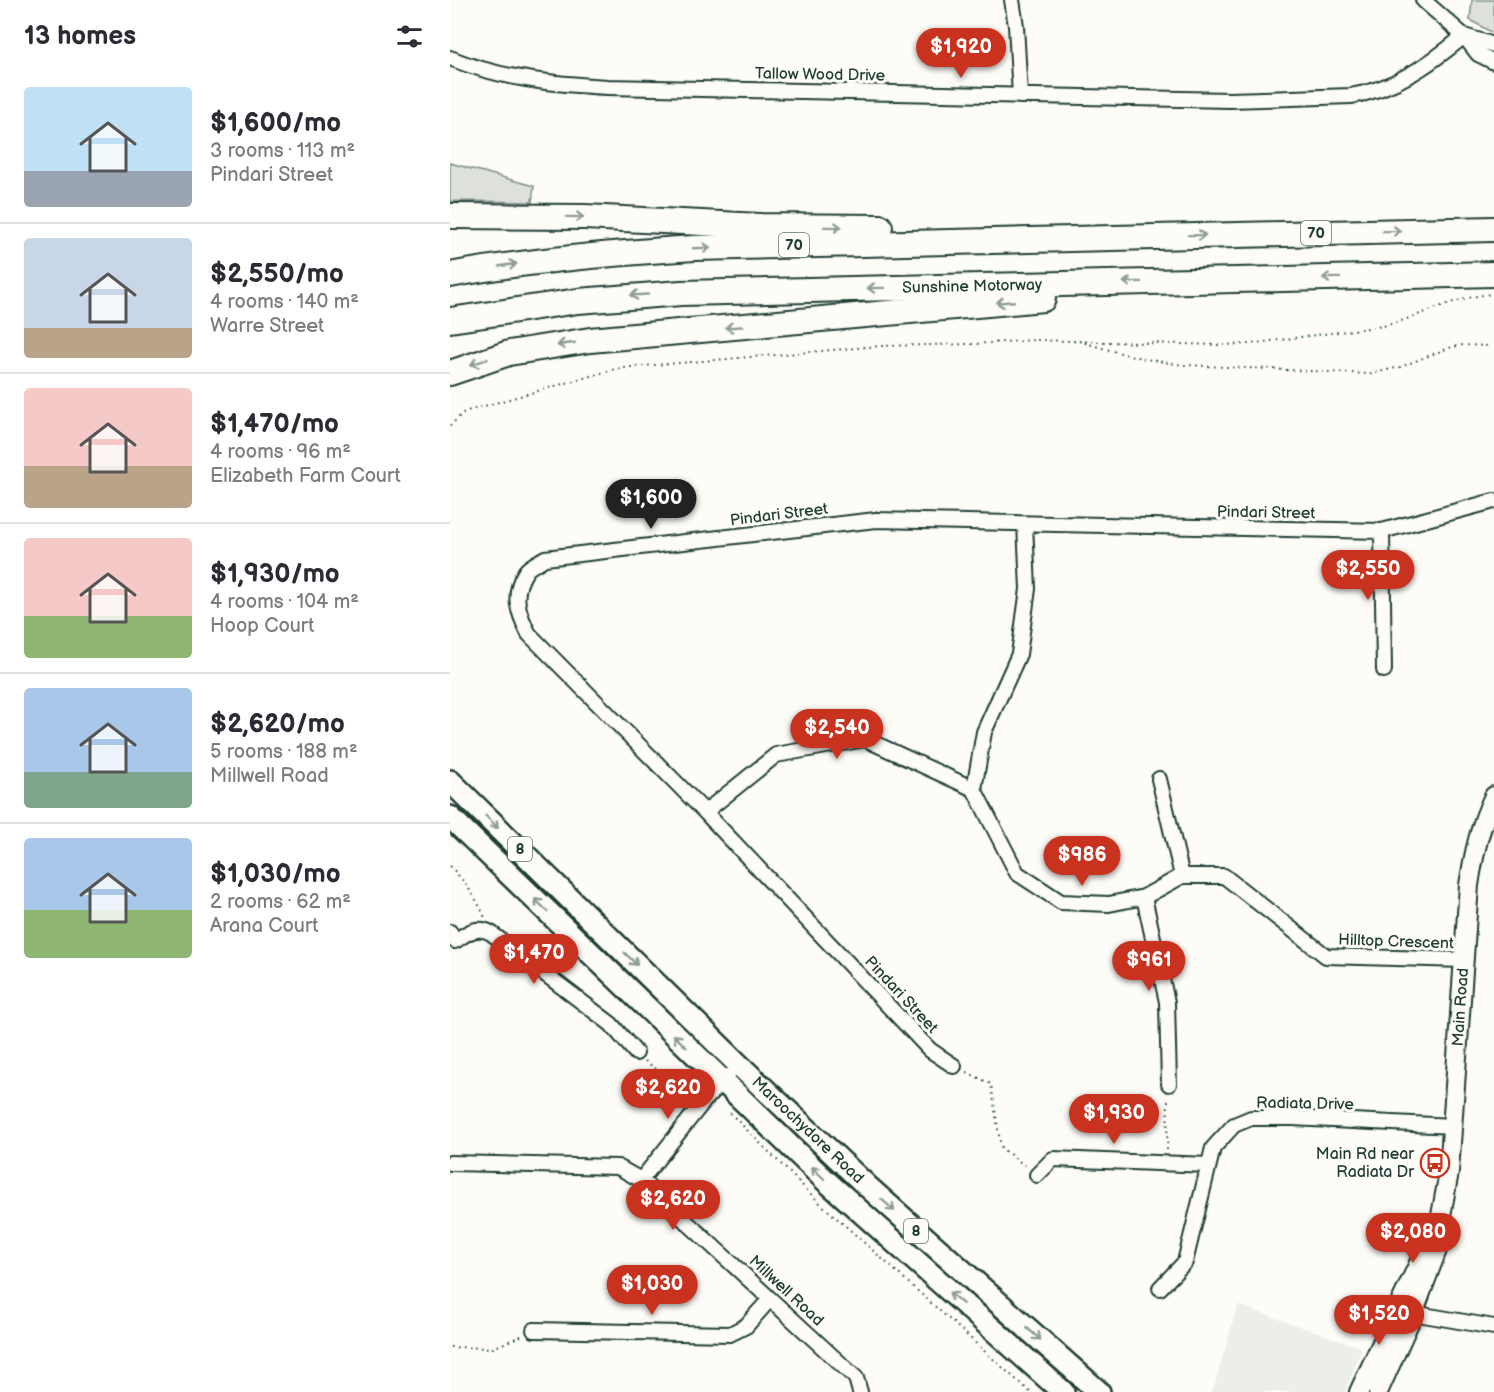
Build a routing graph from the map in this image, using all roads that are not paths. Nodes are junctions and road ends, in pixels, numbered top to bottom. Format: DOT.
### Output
graph roads {
  1 [pos="1012,0"];
  2 [pos="1423,0"];
  3 [pos="1464,36"];
  4 [pos="1494,45"];
  5 [pos="450,58"];
  6 [pos="1494,62"];
  7 [pos="1020,96"];
  8 [pos="450,216"];
  9 [pos="1494,229"];
  10 [pos="1139,237"];
  11 [pos="1494,274"];
  12 [pos="450,275"];
  13 [pos="1102,282"];
  14 [pos="450,320"];
  15 [pos="450,373"];
  16 [pos="1494,501"];
  17 [pos="1025,524"];
  18 [pos="1383,531"];
  19 [pos="1384,670"];
  20 [pos="1159,778"];
  21 [pos="450,781"];
  22 [pos="974,789"];
  23 [pos="1494,796"];
  24 [pos="705,812"];
  25 [pos="450,817"];
  26 [pos="1182,876"];
  27 [pos="1144,897"];
  28 [pos="450,932"];
  29 [pos="1464,960"];
  30 [pos="636,1053"];
  31 [pos="738,1064"];
  32 [pos="954,1066"];
  33 [pos="722,1082"];
  34 [pos="1169,1084"];
  35 [pos="1453,1126"];
  36 [pos="450,1163"];
  37 [pos="1209,1165"];
  38 [pos="1037,1174"];
  39 [pos="641,1180"];
  40 [pos="1161,1288"];
  41 [pos="770,1299"];
  42 [pos="1405,1312"];
  43 [pos="1494,1328"];
  44 [pos="534,1330"];
  45 [pos="860,1392"];
  46 [pos="1064,1392"];
  47 [pos="1099,1392"];
  48 [pos="1359,1392"];
  49 [pos="1378,1392"];
  1 -- 7 [label="street"];
  2 -- 3 [label="street"];
  3 -- 4 [label="street"];
  3 -- 6 [label="street"];
  3 -- 7 [label="street, Tallow Wood Drive"];
  5 -- 7 [label="street, Tallow Wood Drive"];
  8 -- 10 [label="highway, one-way"];
  10 -- 9 [label="highway, 70, one-way"];
  12 -- 10 [label="highway, 70, one-way"];
  11 -- 13 [label="highway, Sunshine Motorway, one-way"];
  13 -- 14 [label="highway, Sunshine Motorway, one-way"];
  13 -- 15 [label="highway, one-way"];
  16 -- 18 [label="street, Pindari Street"];
  17 -- 18 [label="street, Pindari Street"];
  17 -- 22 [label="street"];
  17 -- 24 [label="street, Pindari Street"];
  18 -- 19 [label="street"];
  20 -- 26 [label="street"];
  21 -- 31 [label="main road, Maroochydore Road / 8, one-way"];
  22 -- 24 [label="street"];
  22 -- 27 [label="street, Hilltop Crescent"];
  23 -- 29 [label="main road, Main Road"];
  24 -- 32 [label="street, Pindari Street"];
  33 -- 25 [label="main road, Maroochydore Road / 8, one-way"];
  26 -- 27 [label="street, Hilltop Crescent"];
  26 -- 29 [label="street, Hilltop Crescent"];
  27 -- 34 [label="street"];
  28 -- 30 [label="street"];
  29 -- 35 [label="main road, Main Road"];
  31 -- 33 [label="street"];
  31 -- 47 [label="main road, Maroochydore Road / 8, one-way"];
  33 -- 39 [label="street"];
  46 -- 33 [label="main road, Maroochydore Road / 8, one-way"];
  35 -- 37 [label="street, Radiata Drive"];
  35 -- 42 [label="main road, Main Road"];
  36 -- 39 [label="street, Millwell Road"];
  37 -- 38 [label="street"];
  37 -- 40 [label="street, Radiata Drive"];
  39 -- 41 [label="street, Millwell Road"];
  41 -- 44 [label="street"];
  41 -- 45 [label="street, Millwell Road"];
  42 -- 43 [label="street"];
  42 -- 48 [label="main road, Main Road"];
  42 -- 49 [label="main road, Main Road"];
}
